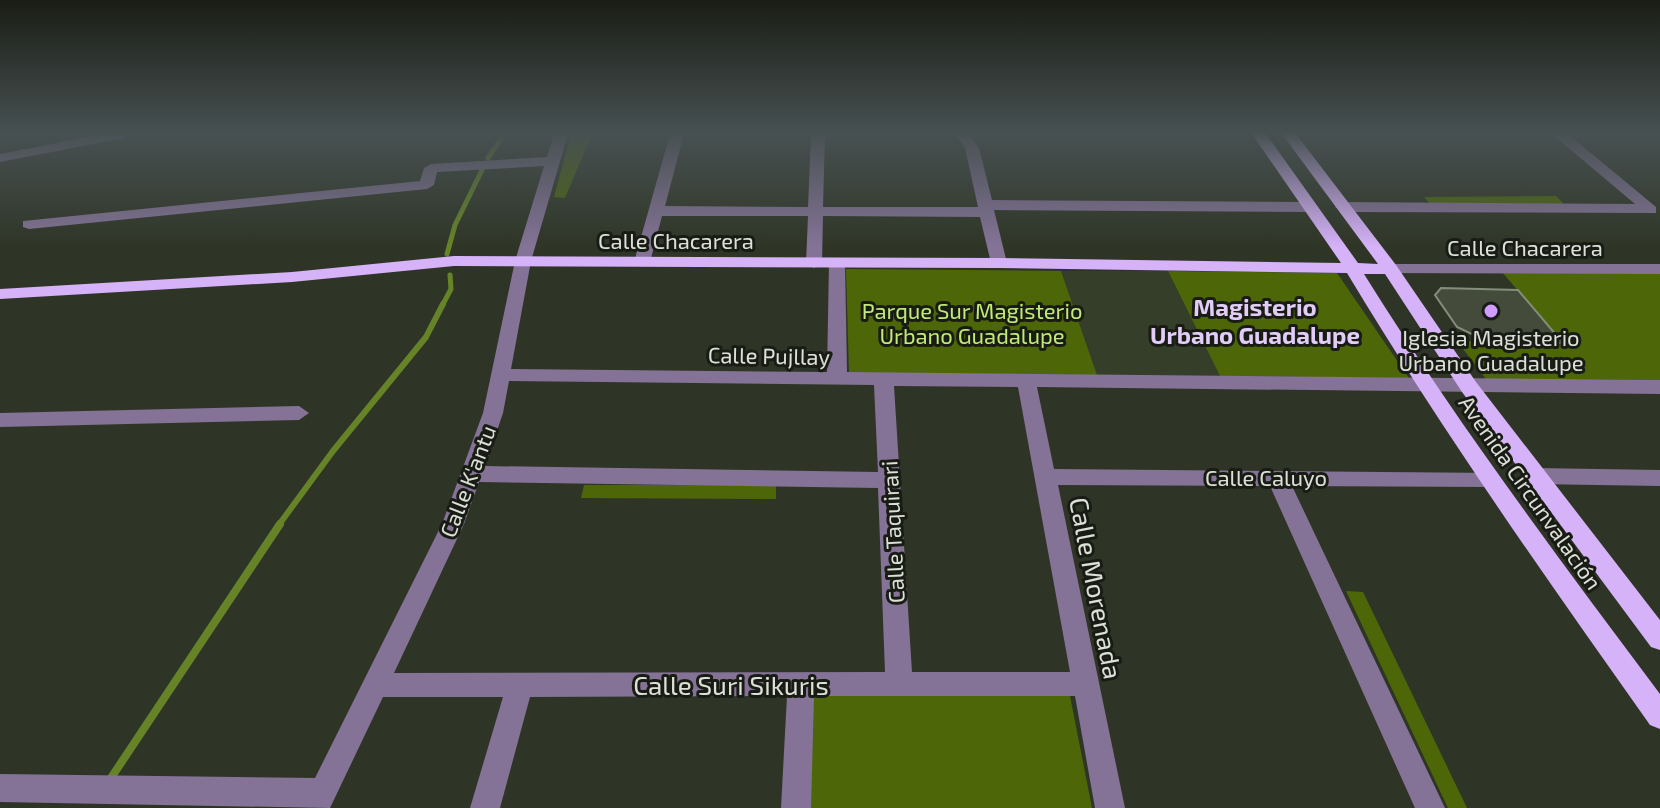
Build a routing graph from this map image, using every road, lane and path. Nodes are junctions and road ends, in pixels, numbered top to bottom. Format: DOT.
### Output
graph roads {
  1 [pos="430,172"];
  2 [pos="549,172"];
  3 [pos="667,172"];
  4 [pos="817,172"];
  5 [pos="977,172"];
  6 [pos="1285,172"];
  7 [pos="1317,172"];
  8 [pos="1605,172"];
  9 [pos="1309,207"];
  10 [pos="1343,207"];
  11 [pos="986,209"];
  12 [pos="657,211"];
  13 [pos="816,211"];
  14 [pos="1655,213"];
  15 [pos="29,224"];
  16 [pos="523,261"];
  17 [pos="642,262"];
  18 [pos="814,263"];
  19 [pos="837,263"];
  20 [pos="999,263"];
  21 [pos="1353,269"];
  22 [pos="1390,269"];
  23 [pos="1660,269"];
  24 [pos="0,294"];
  25 [pos="501,375"];
  26 [pos="837,380"];
  27 [pos="1026,380"];
  28 [pos="884,381"];
  29 [pos="1424,385"];
  30 [pos="1469,387"];
  31 [pos="1660,387"];
  32 [pos="299,413"];
  33 [pos="0,420"];
  34 [pos="471,474"];
  35 [pos="1535,476"];
  36 [pos="1044,477"];
  37 [pos="1277,477"];
  38 [pos="1660,478"];
  39 [pos="1488,479"];
  40 [pos="889,480"];
  41 [pos="1660,639"];
  42 [pos="801,683"];
  43 [pos="520,684"];
  44 [pos="899,684"];
  45 [pos="1085,684"];
  46 [pos="377,685"];
  47 [pos="1660,716"];
  48 [pos="0,788"];
  49 [pos="319,800"];
  50 [pos="485,808"];
  51 [pos="796,808"];
  52 [pos="1110,808"];
  53 [pos="1430,808"];
  1 -- 15 [label="street"];
  2 -- 16 [label="street, Calle K'antu"];
  3 -- 12 [label="street"];
  4 -- 13 [label="street"];
  5 -- 11 [label="street"];
  6 -- 9 [label="main road, Avenida Circunvalación"];
  7 -- 10 [label="main road, Avenida Circunvalación"];
  8 -- 14 [label="street"];
  9 -- 11 [label="street"];
  9 -- 21 [label="main road, Avenida Circunvalación"];
  10 -- 14 [label="street"];
  10 -- 22 [label="main road, Avenida Circunvalación"];
  11 -- 13 [label="street"];
  11 -- 20 [label="street"];
  12 -- 13 [label="street"];
  12 -- 17 [label="street"];
  13 -- 18 [label="street"];
  16 -- 17 [label="main road, Calle Chacarera"];
  16 -- 24 [label="main road, Calle Chacarera"];
  16 -- 25 [label="street, Calle K'antu"];
  17 -- 18 [label="main road, Calle Chacarera"];
  18 -- 19 [label="main road, Calle Chacarera"];
  19 -- 20 [label="main road, Calle Chacarera"];
  19 -- 26 [label="street"];
  20 -- 21 [label="main road, Calle Chacarera"];
  21 -- 22 [label="main road, Calle Chacarera"];
  21 -- 29 [label="main road, Avenida Circunvalación"];
  22 -- 23 [label="street, Calle Chacarera"];
  22 -- 30 [label="main road, Avenida Circunvalación"];
  25 -- 26 [label="street, Calle Pujllay"];
  25 -- 34 [label="street, Calle K'antu"];
  26 -- 28 [label="street, Calle Pujllay"];
  27 -- 28 [label="street, Calle Pujllay"];
  27 -- 29 [label="street, Calle Pujllay"];
  27 -- 36 [label="street, Calle Morenada"];
  28 -- 40 [label="street, Calle Taquirari"];
  29 -- 30 [label="street, Calle Pujllay"];
  29 -- 39 [label="main road, Avenida Circunvalación"];
  30 -- 31 [label="street, Calle Pujllay"];
  30 -- 35 [label="main road, Avenida Circunvalación"];
  32 -- 33 [label="street"];
  34 -- 40 [label="street"];
  34 -- 46 [label="street, Calle K'antu"];
  35 -- 38 [label="street"];
  35 -- 41 [label="main road, Avenida Circunvalación"];
  36 -- 37 [label="street, Calle Caluyo"];
  36 -- 45 [label="street, Calle Morenada"];
  37 -- 39 [label="street, Calle Caluyo"];
  37 -- 53 [label="street"];
  39 -- 47 [label="main road, Avenida Circunvalación"];
  40 -- 44 [label="street, Calle Taquirari"];
  42 -- 43 [label="street, Calle Suri Sikuris"];
  42 -- 44 [label="street, Calle Suri Sikuris"];
  42 -- 51 [label="street"];
  43 -- 46 [label="street, Calle Suri Sikuris"];
  43 -- 50 [label="street"];
  44 -- 45 [label="street, Calle Suri Sikuris"];
  45 -- 52 [label="street, Calle Morenada"];
  46 -- 49 [label="street, Calle K'antu"];
  48 -- 49 [label="street"];
}
